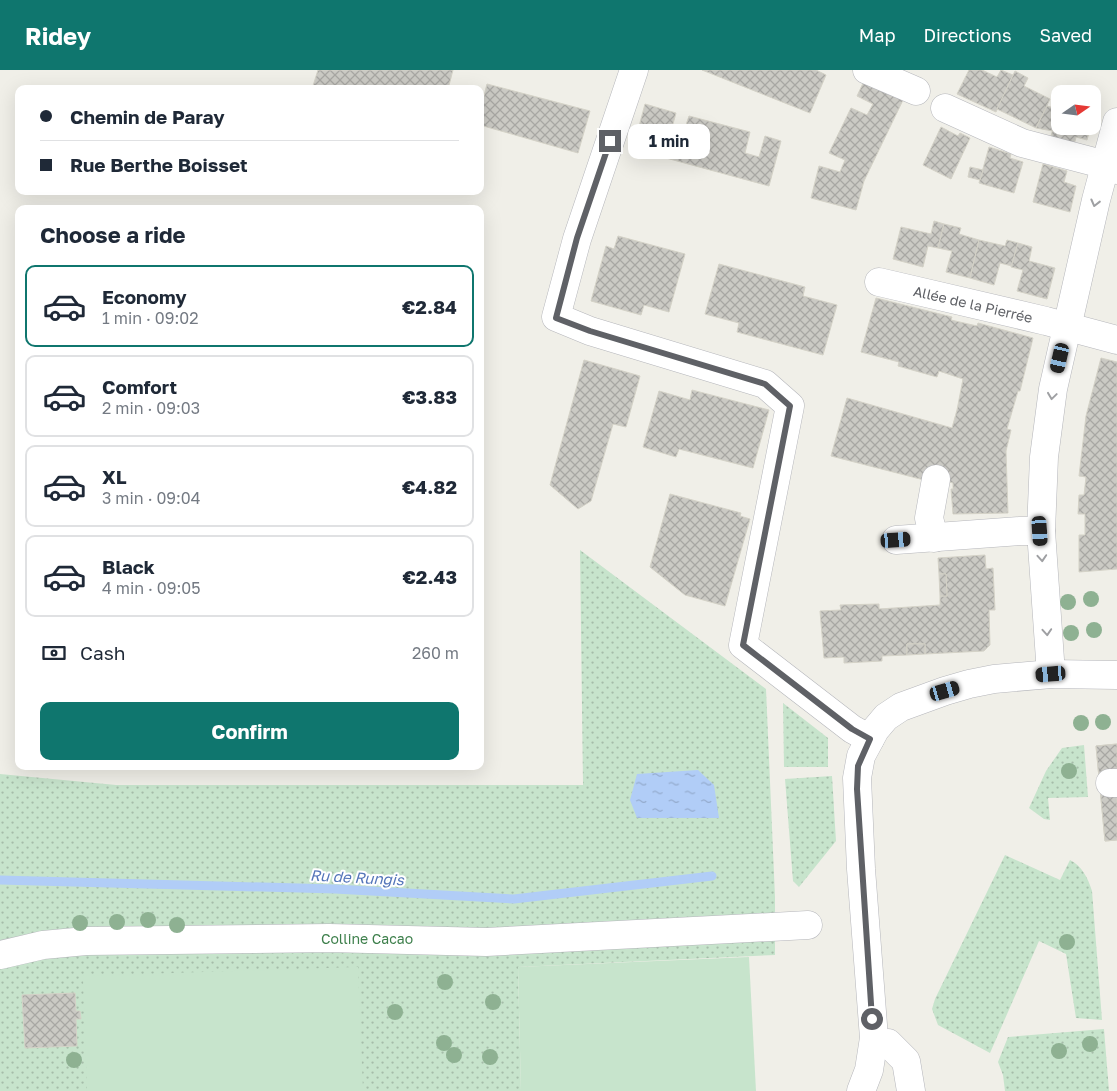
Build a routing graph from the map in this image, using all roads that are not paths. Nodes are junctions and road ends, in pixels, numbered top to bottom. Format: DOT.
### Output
graph roads {
  1 [pos="634,70"];
  2 [pos="867,70"];
  3 [pos="916,91"];
  4 [pos="944,108"];
  5 [pos="1117,122"];
  6 [pos="1111,167"];
  7 [pos="878,282"];
  8 [pos="1066,327"];
  9 [pos="1117,340"];
  10 [pos="936,479"];
  11 [pos="1040,531"];
  12 [pos="934,538"];
  13 [pos="896,540"];
  14 [pos="1051,674"];
  15 [pos="1117,675"];
  16 [pos="870,739"];
  17 [pos="808,924"];
  18 [pos="0,955"];
  19 [pos="888,1043"];
  20 [pos="861,1091"];
  21 [pos="911,1091"];
  1 -- 16 [label="street"];
  2 -- 3 [label="street"];
  4 -- 6 [label="street"];
  5 -- 6 [label="street"];
  6 -- 8 [label="street, one-way"];
  7 -- 8 [label="street, Allée de la Pierrée"];
  8 -- 9 [label="street, Allée de la Pierrée"];
  8 -- 11 [label="street, one-way"];
  10 -- 12 [label="street"];
  11 -- 12 [label="street"];
  11 -- 14 [label="street, one-way"];
  12 -- 13 [label="street"];
  14 -- 15 [label="street"];
  14 -- 16 [label="street"];
  16 -- 20 [label="street"];
  17 -- 18 [label="street"];
  19 -- 21 [label="street"];
}
